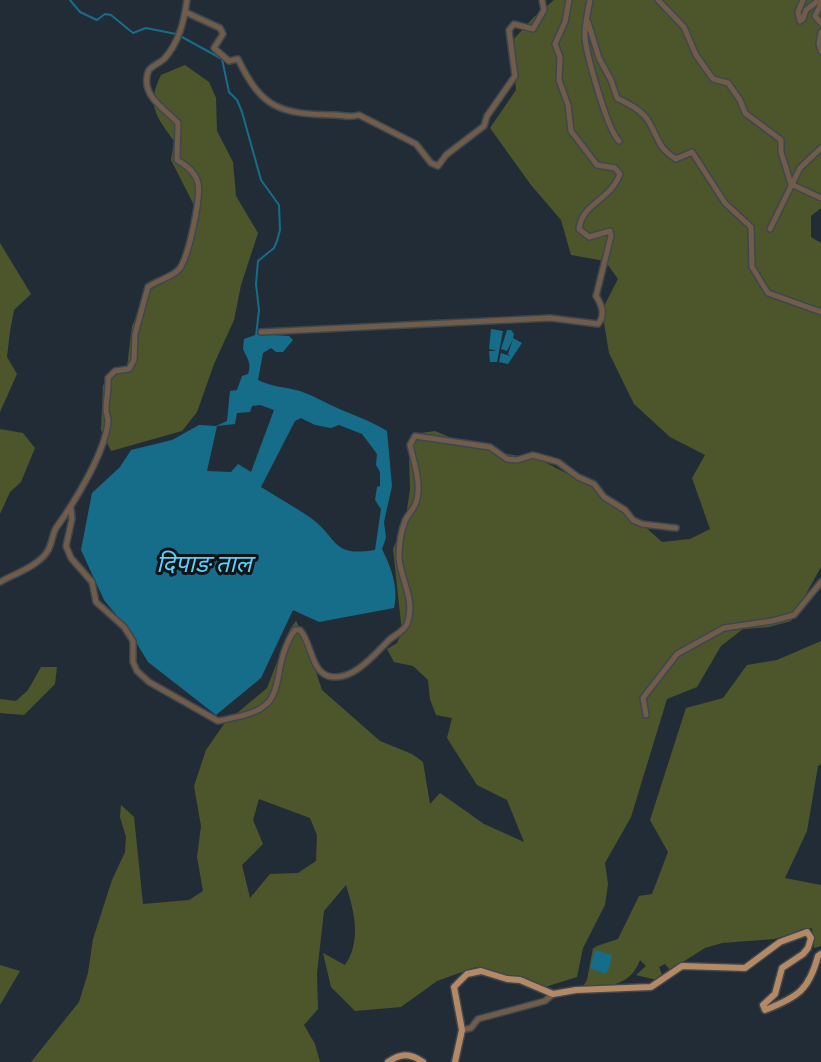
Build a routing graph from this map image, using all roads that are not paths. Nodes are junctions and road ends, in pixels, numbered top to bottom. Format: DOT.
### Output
graph roads {
  1 [pos="187,0"];
  2 [pos="542,0"];
  3 [pos="569,0"];
  4 [pos="590,0"];
  5 [pos="658,0"];
  6 [pos="803,0"];
  7 [pos="820,2"];
  8 [pos="185,12"];
  9 [pos="588,22"];
  10 [pos="821,23"];
  11 [pos="821,32"];
  12 [pos="821,51"];
  13 [pos="619,141"];
  14 [pos="821,148"];
  15 [pos="791,184"];
  16 [pos="821,198"];
  17 [pos="770,229"];
  18 [pos="821,312"];
  19 [pos="261,332"];
  20 [pos="71,509"];
  21 [pos="676,528"];
  22 [pos="0,582"];
  23 [pos="821,582"];
  24 [pos="646,715"];
  25 [pos="821,954"];
  26 [pos="553,994"];
  27 [pos="462,1030"];
  28 [pos="388,1062"];
  29 [pos="423,1062"];
  30 [pos="455,1062"];
  1 -- 8 [label="street"];
  2 -- 8 [label="street"];
  3 -- 19 [label="street"];
  4 -- 9 [label="street"];
  5 -- 15 [label="street"];
  6 -- 7 [label="street"];
  7 -- 10 [label="street"];
  8 -- 20 [label="street"];
  9 -- 13 [label="street"];
  9 -- 18 [label="street"];
  11 -- 12 [label="street"];
  14 -- 15 [label="street"];
  15 -- 16 [label="street"];
  15 -- 17 [label="street"];
  20 -- 21 [label="street"];
  20 -- 22 [label="street"];
  23 -- 24 [label="street"];
  25 -- 26 [label="main road"];
  26 -- 27 [label="street"];
  26 -- 27 [label="main road"];
  27 -- 30 [label="main road"];
  28 -- 29 [label="main road"];
}
